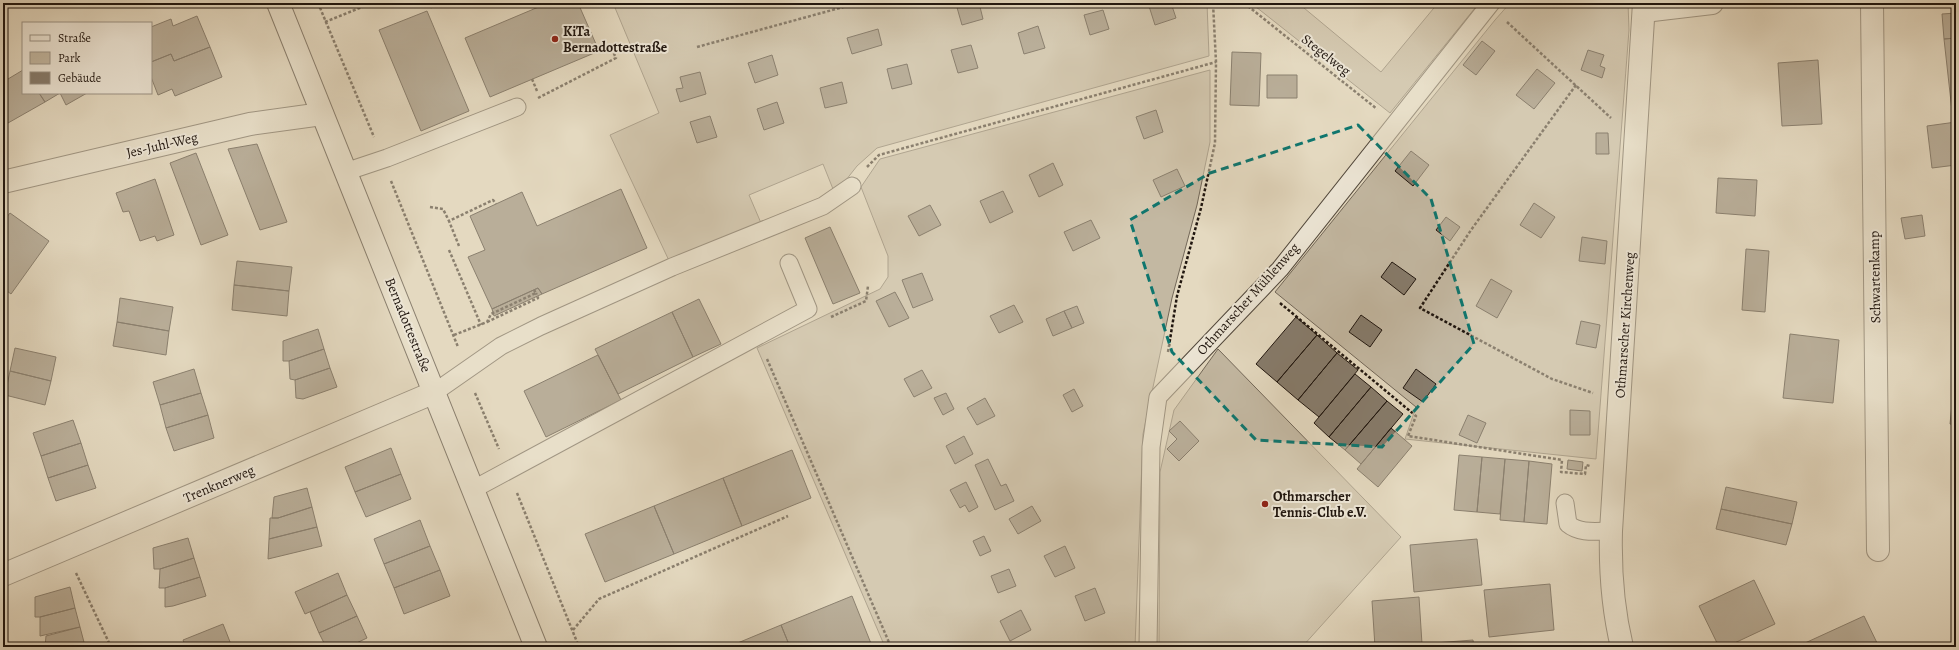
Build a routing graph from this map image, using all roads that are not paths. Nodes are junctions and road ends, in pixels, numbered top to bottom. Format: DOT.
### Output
graph roads {
  1 [pos="278,3"];
  2 [pos="1712,3"];
  3 [pos="1872,3"];
  4 [pos="1490,4"];
  5 [pos="1644,7"];
  6 [pos="517,107"];
  7 [pos="322,114"];
  8 [pos="345,172"];
  9 [pos="3,182"];
  10 [pos="852,186"];
  11 [pos="789,264"];
  12 [pos="435,392"];
  13 [pos="472,490"];
  14 [pos="1565,503"];
  15 [pos="1611,531"];
  16 [pos="1878,550"];
  17 [pos="3,575"];
  18 [pos="536,647"];
  19 [pos="1148,647"];
  20 [pos="1622,647"];
  1 -- 7 [label="street, Bernadottestraße"];
  2 -- 5 [label="street"];
  3 -- 16 [label="street, Schwartenkamp"];
  4 -- 19 [label="lane, Othmarscher Mühlenweg"];
  5 -- 15 [label="street, Othmarscher Kirchenweg"];
  6 -- 8 [label="lane"];
  7 -- 8 [label="street, Bernadottestraße"];
  7 -- 9 [label="street, Jes-Juhl-Weg"];
  8 -- 12 [label="street, Bernadottestraße"];
  10 -- 12 [label="lane"];
  11 -- 13 [label="lane"];
  12 -- 13 [label="street, Bernadottestraße"];
  12 -- 17 [label="street, Trenknerweg"];
  13 -- 18 [label="street, Bernadottestraße"];
  14 -- 15 [label="lane"];
  15 -- 20 [label="street, Othmarscher Kirchenweg"];
}
